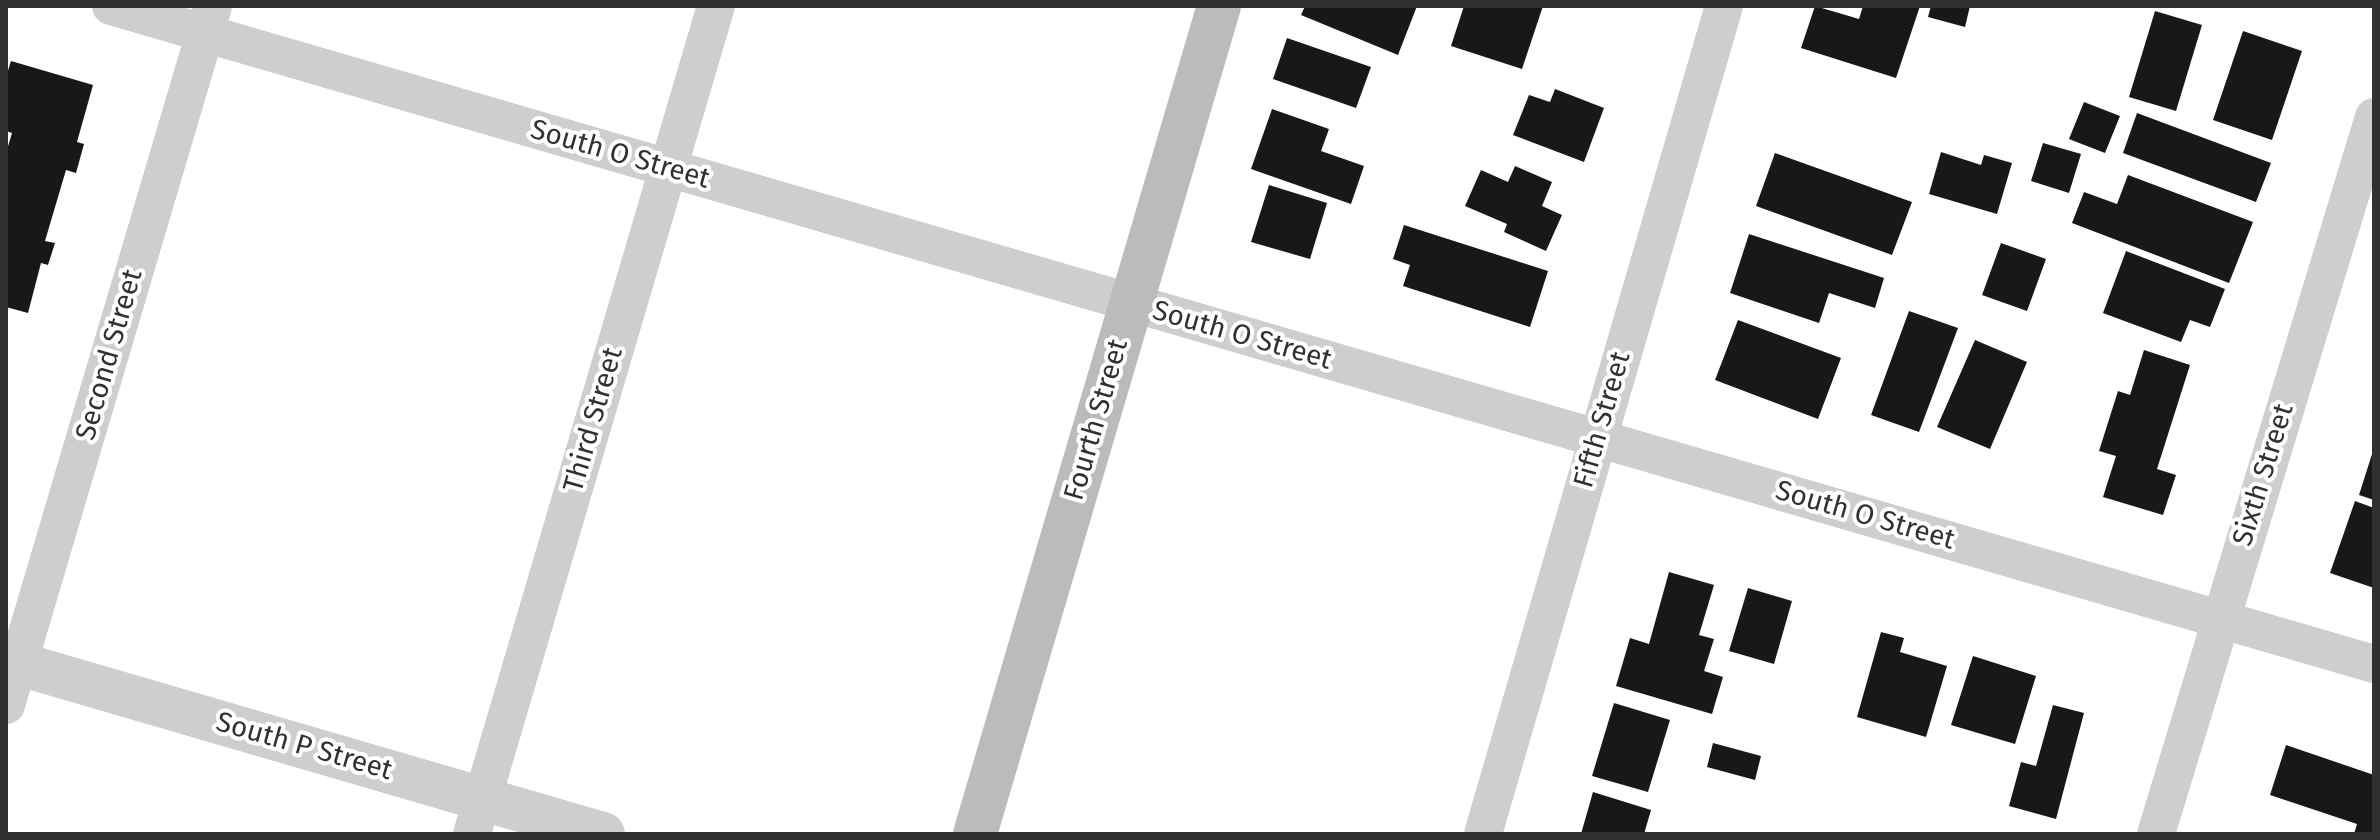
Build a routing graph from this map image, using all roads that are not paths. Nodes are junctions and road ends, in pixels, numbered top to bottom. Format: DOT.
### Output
graph roads {
  1 [pos="111,6"];
  2 [pos="716,6"];
  3 [pos="1219,6"];
  4 [pos="1724,6"];
  5 [pos="209,20"];
  6 [pos="2374,117"];
  7 [pos="668,169"];
  8 [pos="1131,304"];
  9 [pos="1597,439"];
  10 [pos="2221,618"];
  11 [pos="12,662"];
  12 [pos="2374,664"];
  13 [pos="6,705"];
  14 [pos="477,817"];
  15 [pos="603,834"];
  16 [pos="975,834"];
  17 [pos="1483,834"];
  18 [pos="2156,834"];
  1 -- 5 [label="street, South O Street"];
  2 -- 7 [label="street, Third Street"];
  3 -- 8 [label="main road, Fourth Street"];
  4 -- 9 [label="street, Fifth Street"];
  5 -- 7 [label="street, South O Street"];
  5 -- 11 [label="street, Second Street"];
  6 -- 10 [label="street, Sixth Street"];
  7 -- 8 [label="street, South O Street"];
  7 -- 14 [label="street, Third Street"];
  8 -- 9 [label="street, South O Street"];
  8 -- 16 [label="main road, Fourth Street"];
  9 -- 10 [label="street, South O Street"];
  9 -- 17 [label="street, Fifth Street"];
  10 -- 12 [label="street, South O Street"];
  10 -- 18 [label="street, Sixth Street"];
  11 -- 13 [label="street, Second Street"];
  11 -- 14 [label="street, South P Street"];
  14 -- 15 [label="street, South P Street"];
}
